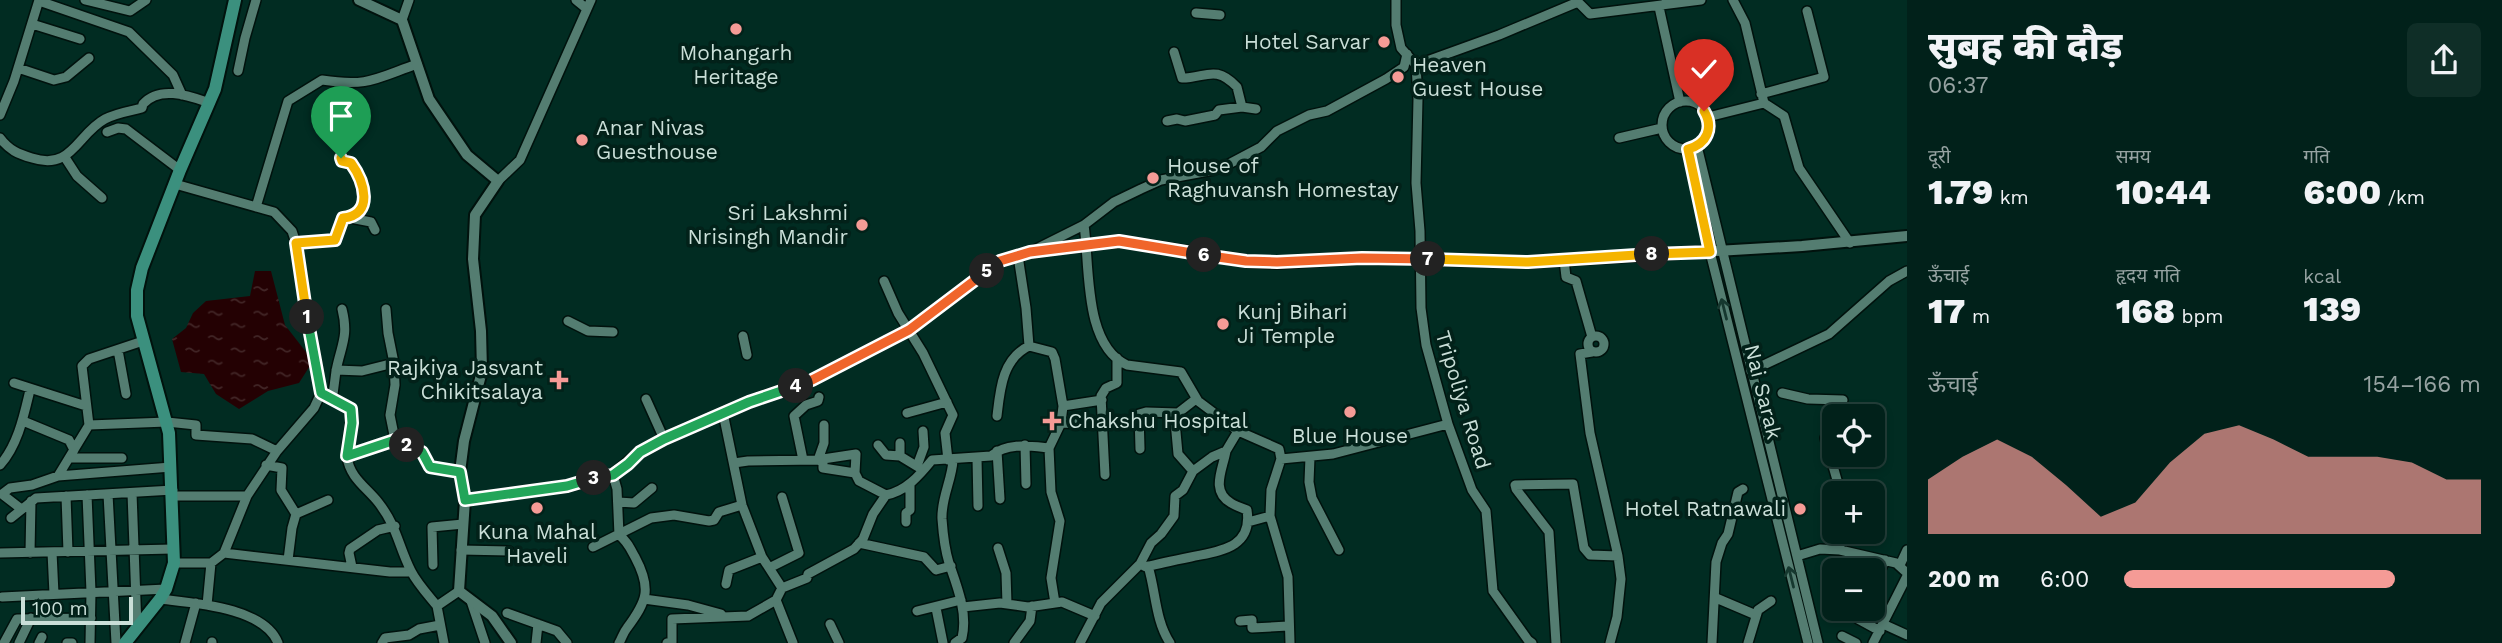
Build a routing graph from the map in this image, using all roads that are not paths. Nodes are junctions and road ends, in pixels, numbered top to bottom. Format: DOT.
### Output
graph roads {
  1 [pos="85,0"];
  2 [pos="235,0"];
  3 [pos="256,0"];
  4 [pos="359,0"];
  5 [pos="409,0"];
  6 [pos="576,0"];
  7 [pos="1396,0"];
  8 [pos="1671,0"];
  9 [pos="1701,0"];
  10 [pos="1733,0"];
  11 [pos="39,1"];
  12 [pos="140,2"];
  13 [pos="371,3"];
  14 [pos="589,4"];
  15 [pos="116,5"];
  16 [pos="1659,7"];
  17 [pos="1807,10"];
  18 [pos="1196,13"];
  19 [pos="1220,15"];
  20 [pos="402,20"];
  21 [pos="32,24"];
  22 [pos="80,39"];
  23 [pos="1174,52"];
  24 [pos="1407,54"];
  25 [pos="89,58"];
  26 [pos="417,64"];
  27 [pos="1416,65"];
  28 [pos="18,68"];
  29 [pos="238,71"];
  30 [pos="182,95"];
  31 [pos="1762,99"];
  32 [pos="1681,102"];
  33 [pos="210,103"];
  34 [pos="1242,107"];
  35 [pos="1256,109"];
  36 [pos="0,115"];
  37 [pos="1708,117"];
  38 [pos="1167,121"];
  39 [pos="1662,128"];
  40 [pos="107,132"];
  41 [pos="341,132"];
  42 [pos="0,138"];
  43 [pos="1619,138"];
  44 [pos="1693,147"];
  45 [pos="64,156"];
  46 [pos="180,170"];
  47 [pos="498,181"];
  48 [pos="175,184"];
  49 [pos="102,198"];
  50 [pos="256,207"];
  51 [pos="352,218"];
  52 [pos="1084,225"];
  53 [pos="375,230"];
  54 [pos="1907,236"];
  55 [pos="296,243"];
  56 [pos="1850,243"];
  57 [pos="1087,246"];
  58 [pos="1723,251"];
  59 [pos="1030,252"];
  60 [pos="1710,252"];
  61 [pos="1018,256"];
  62 [pos="1420,259"];
  63 [pos="1564,260"];
  64 [pos="1907,271"];
  65 [pos="884,281"];
  66 [pos="342,309"];
  67 [pos="386,309"];
  68 [pos="568,321"];
  69 [pos="909,330"];
  70 [pos="613,332"];
  71 [pos="743,336"];
  72 [pos="1592,337"];
  73 [pos="143,341"];
  74 [pos="1029,346"];
  75 [pos="118,350"];
  76 [pos="1592,352"];
  77 [pos="747,355"];
  78 [pos="1117,358"];
  79 [pos="394,363"];
  80 [pos="336,370"];
  81 [pos="1754,370"];
  82 [pos="1741,374"];
  83 [pos="14,383"];
  84 [pos="30,390"];
  85 [pos="321,393"];
  86 [pos="1782,393"];
  87 [pos="126,394"];
  88 [pos="331,397"];
  89 [pos="819,397"];
  90 [pos="1196,399"];
  91 [pos="646,400"];
  92 [pos="1102,400"];
  93 [pos="1843,400"];
  94 [pos="947,402"];
  95 [pos="1063,405"];
  96 [pos="86,406"];
  97 [pos="723,413"];
  98 [pos="907,413"];
  99 [pos="1178,413"];
  100 [pos="997,416"];
  101 [pos="23,421"];
  102 [pos="167,422"];
  103 [pos="1061,423"];
  104 [pos="1448,424"];
  105 [pos="89,425"];
  106 [pos="824,425"];
  107 [pos="1104,425"];
  108 [pos="923,431"];
  109 [pos="1238,432"];
  110 [pos="664,439"];
  111 [pos="395,440"];
  112 [pos="900,443"];
  113 [pos="878,444"];
  114 [pos="1026,445"];
  115 [pos="1049,448"];
  116 [pos="1140,449"];
  117 [pos="277,451"];
  118 [pos="997,451"];
  119 [pos="1226,451"];
  120 [pos="72,454"];
  121 [pos="347,456"];
  122 [pos="900,456"];
  123 [pos="1310,457"];
  124 [pos="122,458"];
  125 [pos="977,458"];
  126 [pos="1281,459"];
  127 [pos="803,460"];
  128 [pos="951,460"];
  129 [pos="821,461"];
  130 [pos="734,463"];
  131 [pos="0,465"];
  132 [pos="266,465"];
  133 [pos="171,467"];
  134 [pos="920,468"];
  135 [pos="1193,471"];
  136 [pos="460,472"];
  137 [pos="855,473"];
  138 [pos="613,475"];
  139 [pos="1105,475"];
  140 [pos="58,476"];
  141 [pos="910,484"];
  142 [pos="1026,484"];
  143 [pos="652,488"];
  144 [pos="1743,489"];
  145 [pos="132,493"];
  146 [pos="173,493"];
  147 [pos="1,494"];
  148 [pos="108,494"];
  149 [pos="87,495"];
  150 [pos="886,495"];
  151 [pos="66,496"];
  152 [pos="247,496"];
  153 [pos="782,497"];
  154 [pos="1000,499"];
  155 [pos="328,500"];
  156 [pos="465,500"];
  157 [pos="31,501"];
  158 [pos="618,502"];
  159 [pos="742,505"];
  160 [pos="978,506"];
  161 [pos="20,508"];
  162 [pos="296,514"];
  163 [pos="1270,516"];
  164 [pos="11,518"];
  165 [pos="906,522"];
  166 [pos="1248,522"];
  167 [pos="463,524"];
  168 [pos="395,526"];
  169 [pos="619,535"];
  170 [pos="1787,540"];
  171 [pos="859,543"];
  172 [pos="1840,544"];
  173 [pos="593,547"];
  174 [pos="998,548"];
  175 [pos="173,549"];
  176 [pos="111,550"];
  177 [pos="134,550"];
  178 [pos="461,550"];
  179 [pos="1339,550"];
  180 [pos="1840,550"];
  181 [pos="1907,550"];
  182 [pos="90,551"];
  183 [pos="509,551"];
  184 [pos="52,552"];
  185 [pos="68,552"];
  186 [pos="0,553"];
  187 [pos="30,553"];
  188 [pos="225,553"];
  189 [pos="1618,556"];
  190 [pos="1797,556"];
  191 [pos="762,557"];
  192 [pos="1880,558"];
  193 [pos="1885,559"];
  194 [pos="288,560"];
  195 [pos="174,563"];
  196 [pos="211,563"];
  197 [pos="433,565"];
  198 [pos="1144,565"];
  199 [pos="1900,565"];
  200 [pos="951,566"];
  201 [pos="352,567"];
  202 [pos="771,567"];
  203 [pos="411,572"];
  204 [pos="1907,574"];
  205 [pos="726,584"];
  206 [pos="782,588"];
  207 [pos="135,590"];
  208 [pos="113,591"];
  209 [pos="459,591"];
  210 [pos="91,592"];
  211 [pos="54,594"];
  212 [pos="163,594"];
  213 [pos="2,597"];
  214 [pos="1716,598"];
  215 [pos="471,599"];
  216 [pos="644,599"];
  217 [pos="776,600"];
  218 [pos="1771,601"];
  219 [pos="197,603"];
  220 [pos="962,603"];
  221 [pos="1055,603"];
  222 [pos="1007,604"];
  223 [pos="207,605"];
  224 [pos="437,606"];
  225 [pos="1032,606"];
  226 [pos="936,608"];
  227 [pos="916,611"];
  228 [pos="507,613"];
  229 [pos="1756,615"];
  230 [pos="1095,616"];
  231 [pos="730,617"];
  232 [pos="31,618"];
  233 [pos="91,618"];
  234 [pos="1240,621"];
  235 [pos="1864,621"];
  236 [pos="538,624"];
  237 [pos="830,624"];
  238 [pos="440,625"];
  239 [pos="1288,626"];
  240 [pos="1881,627"];
  241 [pos="137,628"];
  242 [pos="1907,635"];
  243 [pos="1842,636"];
  244 [pos="412,638"];
  245 [pos="4,643"];
  246 [pos="19,643"];
  247 [pos="90,643"];
  248 [pos="116,643"];
  249 [pos="125,643"];
  250 [pos="185,643"];
  251 [pos="278,643"];
  252 [pos="382,643"];
  253 [pos="444,643"];
  254 [pos="485,643"];
  255 [pos="511,643"];
  256 [pos="536,643"];
  257 [pos="567,643"];
  258 [pos="619,643"];
  259 [pos="667,643"];
  260 [pos="793,643"];
  261 [pos="839,643"];
  262 [pos="943,643"];
  263 [pos="955,643"];
  264 [pos="1014,643"];
  265 [pos="1080,643"];
  266 [pos="1170,643"];
  267 [pos="1290,643"];
  268 [pos="1532,643"];
  269 [pos="1556,643"];
  270 [pos="1610,643"];
  271 [pos="1712,643"];
  272 [pos="1748,643"];
  273 [pos="1808,643"];
  274 [pos="1818,643"];
  275 [pos="1856,643"];
  276 [pos="1873,643"];
  1 -- 15 [label="street"];
  2 -- 33 [label="main road"];
  3 -- 29 [label="street"];
  4 -- 13 [label="street"];
  5 -- 20 [label="street"];
  6 -- 14 [label="street"];
  7 -- 24 [label="street"];
  8 -- 16 [label="street"];
  9 -- 16 [label="street"];
  10 -- 31 [label="street"];
  11 -- 21 [label="street"];
  11 -- 30 [label="street"];
  12 -- 15 [label="street"];
  13 -- 20 [label="street"];
  14 -- 47 [label="street"];
  16 -- 27 [label="street"];
  16 -- 32 [label="street"];
  17 -- 31 [label="street"];
  18 -- 19 [label="street"];
  20 -- 26 [label="street"];
  21 -- 22 [label="street"];
  21 -- 28 [label="street"];
  23 -- 34 [label="street"];
  24 -- 27 [label="street"];
  24 -- 52 [label="street"];
  25 -- 28 [label="street"];
  26 -- 47 [label="street"];
  26 -- 50 [label="street"];
  27 -- 62 [label="street, Tripoliya Road"];
  28 -- 36 [label="street"];
  30 -- 33 [label="street"];
  30 -- 45 [label="street"];
  31 -- 37 [label="street"];
  31 -- 56 [label="street"];
  32 -- 37 [label="street"];
  32 -- 39 [label="street"];
  33 -- 46 [label="main road"];
  34 -- 35 [label="street"];
  34 -- 38 [label="street"];
  37 -- 44 [label="street"];
  39 -- 43 [label="street"];
  39 -- 44 [label="street"];
  40 -- 46 [label="street"];
  41 -- 51 [label="street"];
  42 -- 45 [label="street"];
  44 -- 58 [label="street"];
  44 -- 60 [label="street, Nai Sarak"];
  45 -- 49 [label="street"];
  46 -- 48 [label="main road"];
  47 -- 136 [label="street"];
  48 -- 50 [label="street"];
  48 -- 73 [label="main road"];
  50 -- 55 [label="street"];
  51 -- 53 [label="street"];
  51 -- 55 [label="street"];
  52 -- 57 [label="street"];
  52 -- 59 [label="street"];
  54 -- 56 [label="street"];
  55 -- 85 [label="street"];
  56 -- 58 [label="street"];
  57 -- 59 [label="street"];
  57 -- 62 [label="street"];
  57 -- 78 [label="street"];
  58 -- 60 [label="street"];
  58 -- 81 [label="street"];
  59 -- 61 [label="street"];
  60 -- 63 [label="street"];
  82 -- 60 [label="street, Nai Sarak, one-way"];
  61 -- 69 [label="street"];
  61 -- 74 [label="street"];
  62 -- 63 [label="street"];
  62 -- 104 [label="street, Tripoliya Road"];
  63 -- 72 [label="street"];
  64 -- 81 [label="street"];
  65 -- 69 [label="street"];
  66 -- 80 [label="street"];
  67 -- 79 [label="street"];
  68 -- 70 [label="street"];
  69 -- 94 [label="street"];
  69 -- 97 [label="street"];
  71 -- 77 [label="street"];
  72 -- 76 [label="street"];
  72 -- 76 [label="street"];
  73 -- 75 [label="street"];
  73 -- 102 [label="main road"];
  74 -- 95 [label="street"];
  74 -- 100 [label="street"];
  75 -- 87 [label="street"];
  75 -- 96 [label="street"];
  76 -- 189 [label="street"];
  78 -- 90 [label="street"];
  78 -- 92 [label="street"];
  79 -- 80 [label="street"];
  79 -- 111 [label="street"];
  80 -- 88 [label="street"];
  81 -- 82 [label="street"];
  81 -- 170 [label="street"];
  82 -- 170 [label="street, Nai Sarak"];
  83 -- 84 [label="street"];
  84 -- 96 [label="street"];
  84 -- 101 [label="street"];
  85 -- 88 [label="street"];
  85 -- 117 [label="street"];
  86 -- 93 [label="street"];
  88 -- 121 [label="street"];
  89 -- 127 [label="street"];
  90 -- 99 [label="street"];
  90 -- 109 [label="street"];
  91 -- 110 [label="street"];
  92 -- 95 [label="street"];
  92 -- 107 [label="street"];
  94 -- 98 [label="street"];
  94 -- 128 [label="street"];
  95 -- 103 [label="street"];
  96 -- 105 [label="street"];
  97 -- 110 [label="street"];
  97 -- 130 [label="street"];
  99 -- 116 [label="street"];
  99 -- 135 [label="street"];
  101 -- 120 [label="street"];
  101 -- 131 [label="street"];
  102 -- 105 [label="street"];
  102 -- 117 [label="street"];
  102 -- 133 [label="main road"];
  103 -- 107 [label="street"];
  103 -- 115 [label="street"];
  104 -- 123 [label="street"];
  104 -- 268 [label="street, Tripoliya Road"];
  105 -- 120 [label="street"];
  106 -- 129 [label="street"];
  107 -- 139 [label="street"];
  108 -- 134 [label="street"];
  109 -- 119 [label="street"];
  109 -- 126 [label="street"];
  110 -- 138 [label="street"];
  111 -- 121 [label="street"];
  111 -- 136 [label="street"];
  112 -- 122 [label="street"];
  113 -- 122 [label="street"];
  114 -- 115 [label="street"];
  114 -- 118 [label="street"];
  114 -- 142 [label="street"];
  115 -- 221 [label="street"];
  117 -- 132 [label="street"];
  118 -- 125 [label="street"];
  118 -- 154 [label="street"];
  119 -- 135 [label="street"];
  119 -- 166 [label="street"];
  120 -- 124 [label="street"];
  120 -- 140 [label="street"];
  121 -- 168 [label="street"];
  122 -- 134 [label="street"];
  123 -- 126 [label="street"];
  123 -- 179 [label="street"];
  125 -- 128 [label="street"];
  125 -- 160 [label="street"];
  126 -- 163 [label="street"];
  127 -- 129 [label="street"];
  127 -- 130 [label="street"];
  128 -- 134 [label="street"];
  128 -- 200 [label="street"];
  129 -- 137 [label="street"];
  129 -- 137 [label="street"];
  130 -- 159 [label="street"];
  132 -- 152 [label="street"];
  132 -- 162 [label="street"];
  133 -- 140 [label="street"];
  133 -- 146 [label="main road"];
  134 -- 141 [label="street"];
  135 -- 198 [label="street"];
  136 -- 156 [label="street"];
  137 -- 150 [label="street"];
  138 -- 156 [label="street"];
  138 -- 158 [label="street"];
  140 -- 147 [label="street"];
  141 -- 150 [label="street"];
  141 -- 165 [label="street"];
  143 -- 158 [label="street"];
  144 -- 214 [label="street"];
  145 -- 146 [label="street"];
  145 -- 148 [label="street"];
  145 -- 177 [label="street"];
  146 -- 152 [label="street"];
  146 -- 175 [label="main road"];
  147 -- 161 [label="street"];
  148 -- 149 [label="street"];
  148 -- 176 [label="street"];
  149 -- 151 [label="street"];
  149 -- 182 [label="street"];
  150 -- 171 [label="street"];
  151 -- 157 [label="street"];
  151 -- 185 [label="street"];
  152 -- 188 [label="street"];
  153 -- 202 [label="street"];
  155 -- 162 [label="street"];
  156 -- 167 [label="street"];
  157 -- 161 [label="street"];
  157 -- 187 [label="street"];
  158 -- 169 [label="street"];
  159 -- 169 [label="street"];
  159 -- 191 [label="street"];
  161 -- 164 [label="street"];
  162 -- 194 [label="street"];
  163 -- 166 [label="street"];
  163 -- 239 [label="street"];
  166 -- 198 [label="street"];
  167 -- 178 [label="street"];
  167 -- 197 [label="street"];
  168 -- 201 [label="street"];
  168 -- 203 [label="street"];
  169 -- 173 [label="street"];
  169 -- 216 [label="street"];
  170 -- 190 [label="street"];
  273 -- 170 [label="street, Nai Sarak, one-way"];
  171 -- 200 [label="street"];
  171 -- 206 [label="street"];
  172 -- 180 [label="street"];
  174 -- 222 [label="street"];
  175 -- 177 [label="street"];
  175 -- 195 [label="main road"];
  176 -- 177 [label="street"];
  176 -- 182 [label="street"];
  176 -- 208 [label="street"];
  177 -- 207 [label="street"];
  178 -- 183 [label="street"];
  178 -- 209 [label="street"];
  180 -- 190 [label="street"];
  180 -- 192 [label="street"];
  181 -- 199 [label="street"];
  182 -- 185 [label="street"];
  182 -- 210 [label="street"];
  184 -- 185 [label="street"];
  184 -- 187 [label="street"];
  184 -- 211 [label="street"];
  186 -- 187 [label="street"];
  188 -- 194 [label="street"];
  188 -- 196 [label="street"];
  189 -- 269 [label="street"];
  189 -- 270 [label="street"];
  190 -- 274 [label="street"];
  191 -- 202 [label="street"];
  191 -- 205 [label="street"];
  193 -- 199 [label="street"];
  194 -- 201 [label="street"];
  195 -- 196 [label="street"];
  195 -- 212 [label="main road"];
  196 -- 223 [label="street"];
  198 -- 230 [label="street"];
  198 -- 266 [label="street"];
  199 -- 204 [label="street"];
  200 -- 220 [label="street"];
  201 -- 203 [label="street"];
  202 -- 206 [label="street"];
  203 -- 224 [label="street"];
  204 -- 240 [label="street"];
  206 -- 217 [label="street"];
  207 -- 208 [label="street"];
  207 -- 212 [label="street"];
  207 -- 241 [label="street"];
  208 -- 210 [label="street"];
  208 -- 248 [label="street"];
  209 -- 215 [label="street"];
  209 -- 224 [label="street"];
  210 -- 211 [label="street"];
  210 -- 233 [label="street"];
  211 -- 213 [label="street"];
  212 -- 219 [label="street"];
  212 -- 241 [label="main road"];
  214 -- 229 [label="street"];
  214 -- 271 [label="street"];
  215 -- 254 [label="street"];
  215 -- 255 [label="street"];
  216 -- 231 [label="street"];
  216 -- 258 [label="street"];
  217 -- 231 [label="street"];
  217 -- 260 [label="street"];
  218 -- 229 [label="street"];
  219 -- 223 [label="street"];
  219 -- 250 [label="street"];
  220 -- 222 [label="street"];
  220 -- 226 [label="street"];
  220 -- 263 [label="street"];
  221 -- 225 [label="street"];
  221 -- 230 [label="street"];
  222 -- 225 [label="street"];
  223 -- 251 [label="street"];
  224 -- 238 [label="street"];
  225 -- 264 [label="street"];
  226 -- 227 [label="street"];
  226 -- 262 [label="street"];
  228 -- 236 [label="street"];
  229 -- 272 [label="street"];
  230 -- 265 [label="street"];
  231 -- 259 [label="street"];
  232 -- 233 [label="street"];
  232 -- 245 [label="street"];
  232 -- 246 [label="street"];
  233 -- 247 [label="street"];
  234 -- 239 [label="street"];
  235 -- 240 [label="street"];
  236 -- 256 [label="street"];
  236 -- 257 [label="street"];
  237 -- 261 [label="street"];
  238 -- 244 [label="street"];
  238 -- 253 [label="street"];
  239 -- 267 [label="street"];
  240 -- 242 [label="street"];
  240 -- 276 [label="street"];
  241 -- 249 [label="main road"];
  243 -- 275 [label="street"];
  244 -- 252 [label="street"];
}
